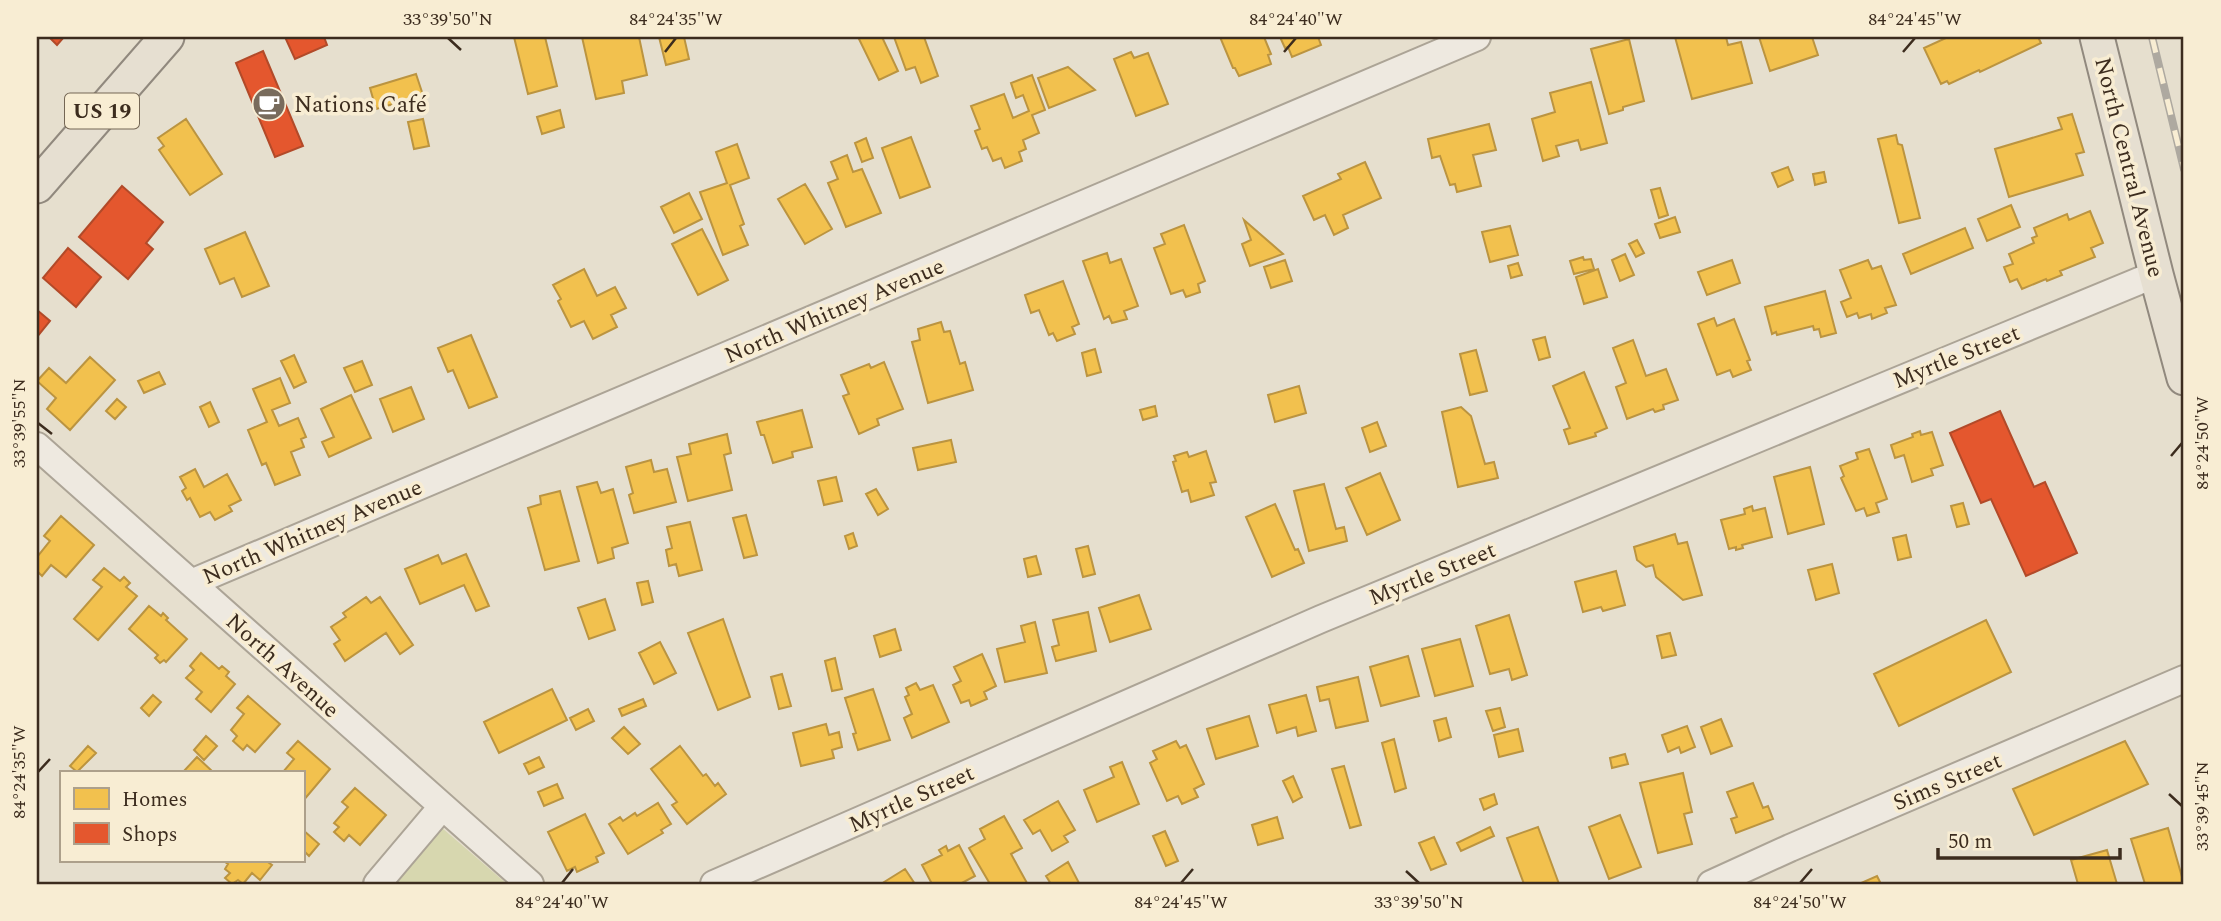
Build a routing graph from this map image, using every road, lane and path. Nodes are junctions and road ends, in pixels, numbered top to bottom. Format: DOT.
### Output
graph roads {
  1 [pos="167,37"];
  2 [pos="1477,37"];
  3 [pos="2097,37"];
  4 [pos="37,186"];
  5 [pos="2156,274"];
  6 [pos="2180,342"];
  7 [pos="2184,378"];
  8 [pos="37,446"];
  9 [pos="191,583"];
  10 [pos="2184,679"];
  11 [pos="442,807"];
  12 [pos="377,884"];
  13 [pos="530,884"];
  14 [pos="714,884"];
  15 [pos="1712,884"];
  1 -- 4 [label="main road, US 19"];
  2 -- 9 [label="street, North Whitney Avenue"];
  3 -- 5 [label="main road, North Central Avenue"];
  5 -- 6 [label="main road, North Central Avenue"];
  5 -- 14 [label="street, Myrtle Street"];
  6 -- 7 [label="main road, North Central Avenue"];
  8 -- 9 [label="street, North Avenue"];
  9 -- 11 [label="street, North Avenue"];
  10 -- 15 [label="street, Sims Street"];
  11 -- 12 [label="street"];
  11 -- 13 [label="street, North Avenue"];
}
